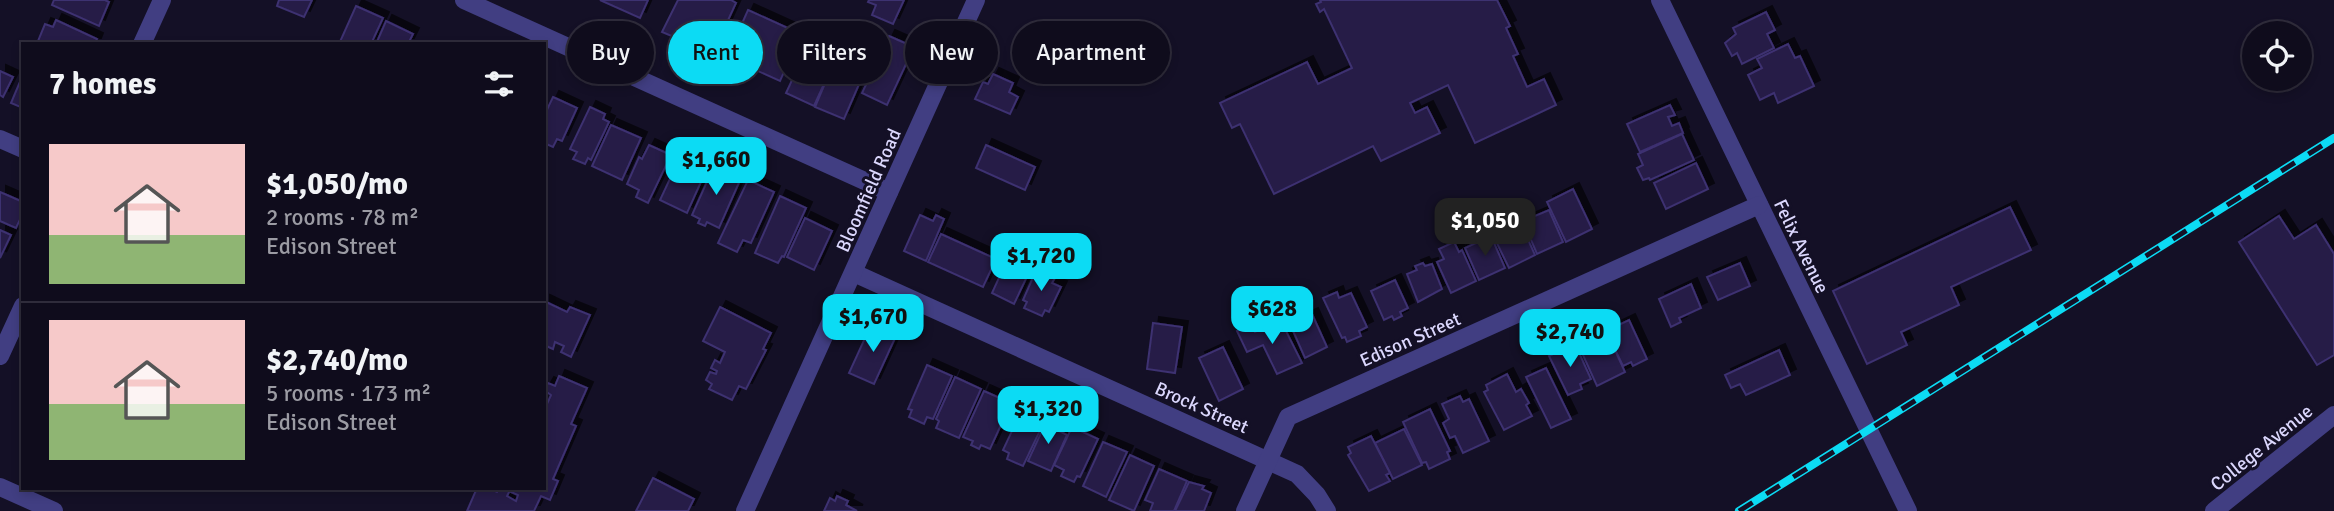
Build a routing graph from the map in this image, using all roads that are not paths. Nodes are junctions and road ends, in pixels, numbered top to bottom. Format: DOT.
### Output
graph roads {
  1 [pos="162,0"];
  2 [pos="464,0"];
  3 [pos="976,0"];
  4 [pos="1660,0"];
  5 [pos="143,42"];
  6 [pos="0,139"];
  7 [pos="21,148"];
  8 [pos="889,192"];
  9 [pos="1759,205"];
  10 [pos="854,274"];
  11 [pos="21,310"];
  12 [pos="0,356"];
  13 [pos="2334,415"];
  14 [pos="1269,460"];
  15 [pos="0,487"];
  16 [pos="2226,508"];
  17 [pos="54,511"];
  18 [pos="746,511"];
  19 [pos="1245,511"];
  20 [pos="1327,511"];
  21 [pos="1908,511"];
  1 -- 5 [label="street"];
  2 -- 8 [label="street"];
  3 -- 8 [label="street, Bloomfield Road"];
  4 -- 9 [label="street, Felix Avenue"];
  6 -- 7 [label="street"];
  8 -- 10 [label="street, Bloomfield Road"];
  9 -- 14 [label="street, Edison Street"];
  9 -- 21 [label="street, Felix Avenue"];
  10 -- 14 [label="street, Brock Street"];
  10 -- 18 [label="street, Bloomfield Road"];
  11 -- 12 [label="street"];
  13 -- 16 [label="street, College Avenue"];
  14 -- 19 [label="street, Edison Street"];
  14 -- 20 [label="street, Brock Street"];
  15 -- 17 [label="street"];
}
